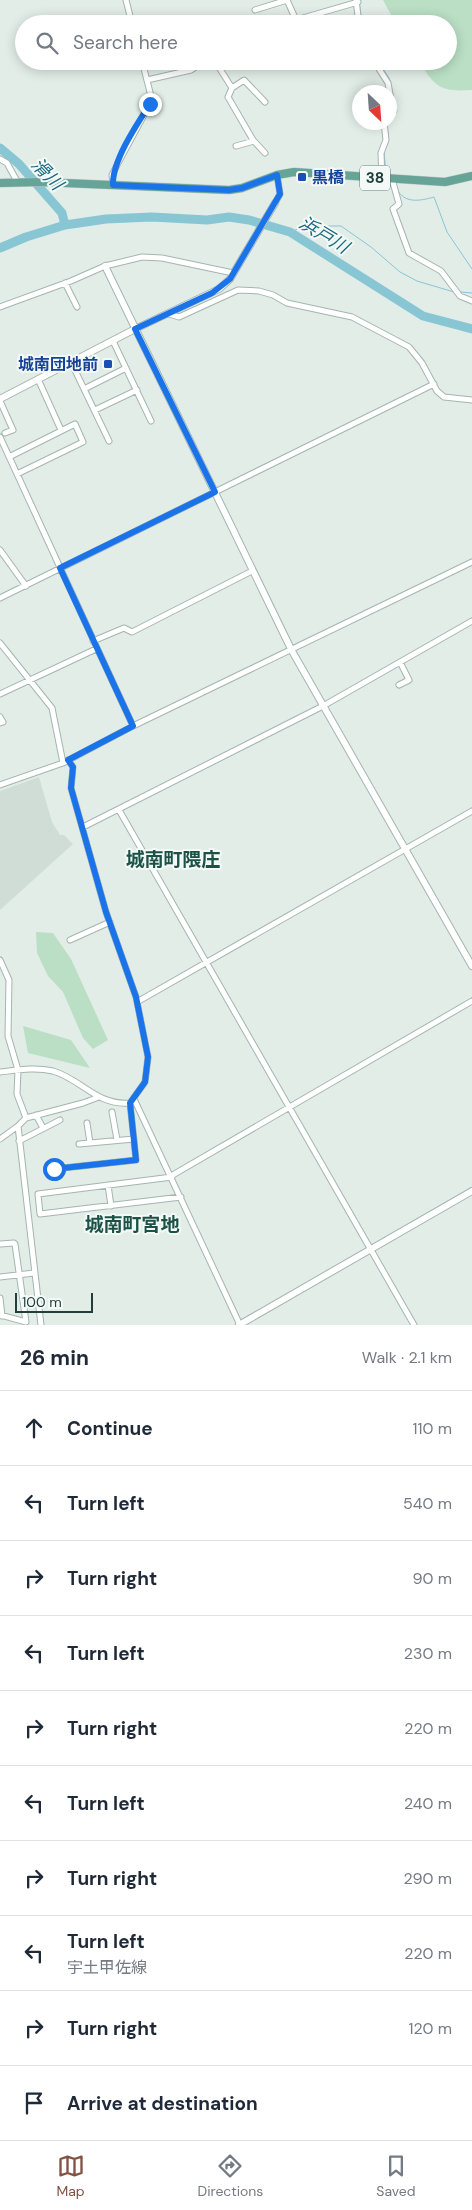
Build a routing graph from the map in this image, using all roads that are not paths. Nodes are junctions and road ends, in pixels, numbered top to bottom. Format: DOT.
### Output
graph roads {
  1 [pos="126,0"];
  2 [pos="357,1"];
  3 [pos="255,10"];
  4 [pos="130,15"];
  5 [pos="294,15"];
  6 [pos="312,15"];
  7 [pos="358,15"];
  8 [pos="144,70"];
  9 [pos="191,70"];
  10 [pos="221,70"];
  11 [pos="380,70"];
  12 [pos="147,80"];
  13 [pos="388,85"];
  14 [pos="232,88"];
  15 [pos="265,102"];
  16 [pos="385,130"];
  17 [pos="254,141"];
  18 [pos="236,146"];
  19 [pos="265,152"];
  20 [pos="0,159"];
  21 [pos="277,175"];
  22 [pos="472,176"];
  23 [pos="382,178"];
  24 [pos="392,180"];
  25 [pos="18,182"];
  26 [pos="0,183"];
  27 [pos="113,185"];
  28 [pos="275,203"];
  29 [pos="106,266"];
  30 [pos="234,271"];
  31 [pos="65,283"];
  32 [pos="472,301"];
  33 [pos="0,307"];
  34 [pos="77,307"];
  35 [pos="169,314"];
  36 [pos="135,329"];
  37 [pos="113,340"];
  38 [pos="71,362"];
  39 [pos="126,368"];
  40 [pos="38,379"];
  41 [pos="434,384"];
  42 [pos="84,389"];
  43 [pos="136,390"];
  44 [pos="0,400"];
  45 [pos="472,400"];
  46 [pos="94,410"];
  47 [pos="151,421"];
  48 [pos="61,430"];
  49 [pos="5,434"];
  50 [pos="0,438"];
  51 [pos="109,441"];
  52 [pos="9,457"];
  53 [pos="17,474"];
  54 [pos="215,492"];
  55 [pos="0,550"];
  56 [pos="472,562"];
  57 [pos="60,568"];
  58 [pos="252,571"];
  59 [pos="26,586"];
  60 [pos="0,598"];
  61 [pos="472,621"];
  62 [pos="94,641"];
  63 [pos="0,643"];
  64 [pos="96,649"];
  65 [pos="292,651"];
  66 [pos="400,662"];
  67 [pos="31,679"];
  68 [pos="399,685"];
  69 [pos="0,694"];
  70 [pos="323,706"];
  71 [pos="0,717"];
  72 [pos="0,723"];
  73 [pos="133,726"];
  74 [pos="66,761"];
  75 [pos="0,785"];
  76 [pos="119,810"];
  77 [pos="472,812"];
  78 [pos="83,827"];
  79 [pos="405,850"];
  80 [pos="110,922"];
  81 [pos="70,940"];
  82 [pos="0,960"];
  83 [pos="207,963"];
  84 [pos="472,966"];
  85 [pos="472,1001"];
  86 [pos="137,1002"];
  87 [pos="18,1070"];
  88 [pos="0,1072"];
  89 [pos="99,1097"];
  90 [pos="132,1101"];
  91 [pos="289,1106"];
  92 [pos="112,1112"];
  93 [pos="36,1115"];
  94 [pos="26,1118"];
  95 [pos="60,1120"];
  96 [pos="87,1123"];
  97 [pos="18,1126"];
  98 [pos="43,1128"];
  99 [pos="0,1139"];
  100 [pos="134,1139"];
  101 [pos="116,1140"];
  102 [pos="19,1141"];
  103 [pos="90,1143"];
  104 [pos="79,1144"];
  105 [pos="54,1169"];
  106 [pos="172,1176"];
  107 [pos="108,1185"];
  108 [pos="472,1190"];
  109 [pos="181,1198"];
  110 [pos="111,1206"];
  111 [pos="0,1244"];
  112 [pos="371,1249"];
  113 [pos="34,1272"];
  114 [pos="20,1275"];
  115 [pos="0,1277"];
  116 [pos="0,1298"];
  117 [pos="1,1316"];
  118 [pos="41,1325"];
  119 [pos="240,1325"];
  120 [pos="414,1325"];
  1 -- 4 [label="street"];
  2 -- 6 [label="street"];
  2 -- 7 [label="street"];
  3 -- 5 [label="street"];
  8 -- 12 [label="street"];
  9 -- 12 [label="street"];
  10 -- 14 [label="street"];
  11 -- 13 [label="street"];
  12 -- 27 [label="street"];
  14 -- 15 [label="street"];
  14 -- 17 [label="street"];
  16 -- 23 [label="street"];
  17 -- 18 [label="street"];
  17 -- 19 [label="street"];
  20 -- 25 [label="street"];
  21 -- 23 [label="main road, 38"];
  21 -- 27 [label="main road, 38"];
  21 -- 28 [label="street"];
  22 -- 24 [label="main road, 38"];
  23 -- 24 [label="main road, 38"];
  24 -- 32 [label="street"];
  25 -- 26 [label="main road, 38"];
  25 -- 27 [label="main road, 38"];
  28 -- 30 [label="street"];
  29 -- 30 [label="street"];
  29 -- 31 [label="street"];
  29 -- 36 [label="street"];
  30 -- 35 [label="street"];
  31 -- 33 [label="street"];
  31 -- 34 [label="street"];
  35 -- 36 [label="street"];
  35 -- 41 [label="street"];
  36 -- 37 [label="street"];
  36 -- 54 [label="street"];
  37 -- 38 [label="street"];
  37 -- 39 [label="street"];
  38 -- 40 [label="street"];
  38 -- 42 [label="street"];
  39 -- 42 [label="street"];
  39 -- 43 [label="street"];
  40 -- 44 [label="street"];
  40 -- 48 [label="street"];
  41 -- 45 [label="street"];
  41 -- 54 [label="street"];
  42 -- 46 [label="street"];
  43 -- 46 [label="street"];
  43 -- 47 [label="street"];
  44 -- 49 [label="street"];
  46 -- 51 [label="street"];
  48 -- 52 [label="street"];
  48 -- 53 [label="street"];
  50 -- 52 [label="street"];
  52 -- 53 [label="street"];
  53 -- 57 [label="street"];
  54 -- 57 [label="street"];
  54 -- 58 [label="street"];
  55 -- 59 [label="street"];
  56 -- 65 [label="street"];
  57 -- 59 [label="street"];
  57 -- 62 [label="street"];
  58 -- 62 [label="street"];
  58 -- 65 [label="street"];
  59 -- 60 [label="street"];
  61 -- 66 [label="street"];
  62 -- 64 [label="street"];
  63 -- 67 [label="street"];
  64 -- 67 [label="street"];
  64 -- 73 [label="street"];
  65 -- 70 [label="street"];
  65 -- 73 [label="street"];
  66 -- 68 [label="street"];
  66 -- 70 [label="street"];
  67 -- 69 [label="street"];
  67 -- 74 [label="street"];
  70 -- 76 [label="street"];
  70 -- 79 [label="street"];
  71 -- 72 [label="street"];
  73 -- 74 [label="street"];
  74 -- 75 [label="street"];
  74 -- 78 [label="street"];
  76 -- 78 [label="street"];
  76 -- 83 [label="street"];
  77 -- 79 [label="street"];
  78 -- 80 [label="street"];
  79 -- 83 [label="street"];
  79 -- 84 [label="street"];
  80 -- 81 [label="street"];
  80 -- 86 [label="street"];
  82 -- 87 [label="street"];
  83 -- 86 [label="street"];
  83 -- 91 [label="street"];
  85 -- 91 [label="street"];
  86 -- 90 [label="street"];
  87 -- 88 [label="street"];
  87 -- 89 [label="street"];
  87 -- 94 [label="street"];
  89 -- 90 [label="street"];
  89 -- 93 [label="street"];
  90 -- 100 [label="street"];
  90 -- 106 [label="street"];
  91 -- 106 [label="street"];
  91 -- 112 [label="street"];
  92 -- 101 [label="street"];
  93 -- 94 [label="street"];
  93 -- 98 [label="street"];
  94 -- 97 [label="street"];
  95 -- 98 [label="street"];
  96 -- 103 [label="street"];
  97 -- 99 [label="street"];
  97 -- 102 [label="street"];
  98 -- 102 [label="street"];
  100 -- 101 [label="street"];
  100 -- 105 [label="street"];
  101 -- 103 [label="street"];
  102 -- 113 [label="street"];
  103 -- 104 [label="street"];
  106 -- 107 [label="street"];
  106 -- 109 [label="street"];
  107 -- 110 [label="street"];
  107 -- 110 [label="street"];
  108 -- 112 [label="street"];
  109 -- 110 [label="street"];
  109 -- 119 [label="street"];
  111 -- 114 [label="street"];
  112 -- 119 [label="street"];
  112 -- 120 [label="street"];
  113 -- 114 [label="street"];
  113 -- 118 [label="street"];
  114 -- 115 [label="street"];
  114 -- 117 [label="street"];
  116 -- 117 [label="street"];
}
